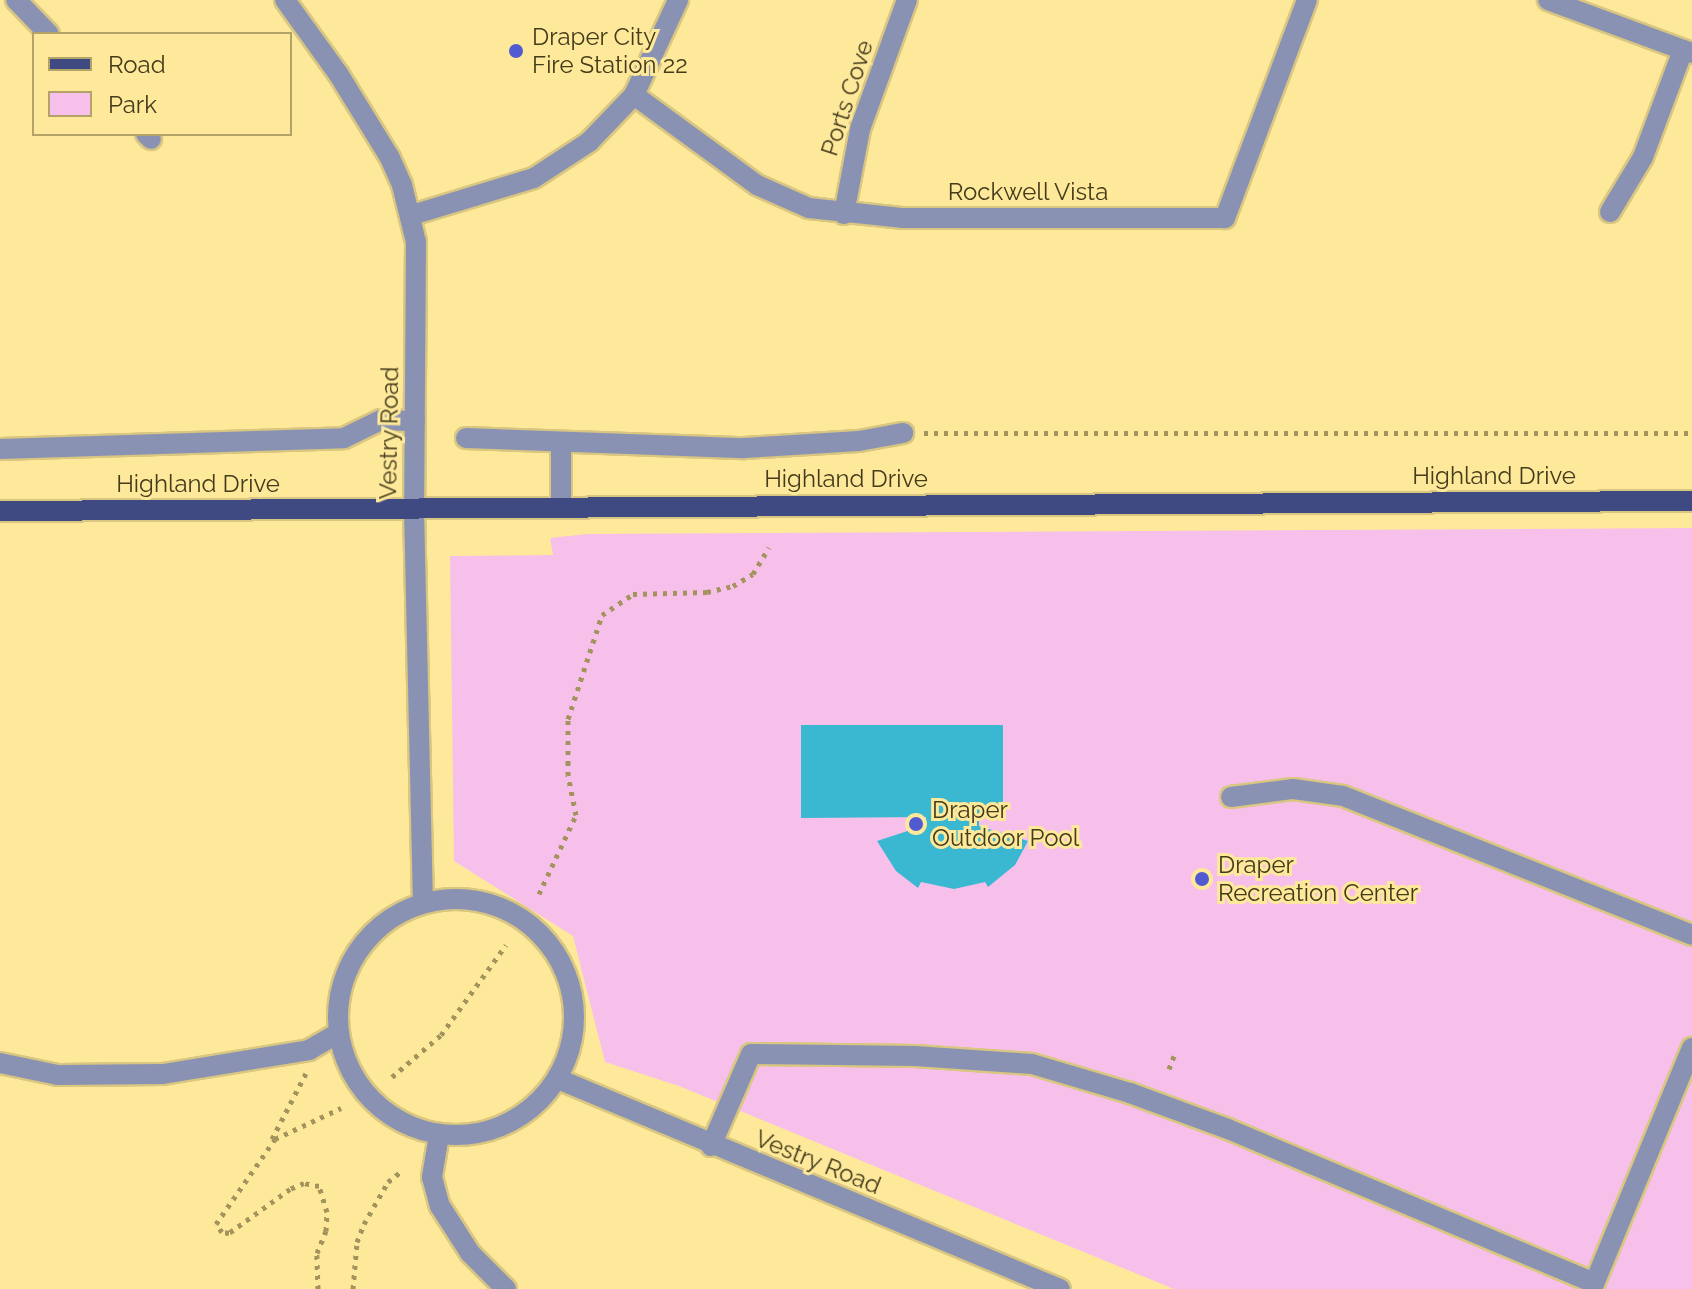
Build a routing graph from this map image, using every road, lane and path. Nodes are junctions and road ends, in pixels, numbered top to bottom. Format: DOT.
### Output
graph roads {
  1 [pos="16,0"];
  2 [pos="285,0"];
  3 [pos="678,0"];
  4 [pos="907,0"];
  5 [pos="1307,0"];
  6 [pos="1548,0"];
  7 [pos="47,32"];
  8 [pos="1687,52"];
  9 [pos="634,95"];
  10 [pos="1610,212"];
  11 [pos="844,214"];
  12 [pos="412,215"];
  13 [pos="415,421"];
  14 [pos="903,433"];
  15 [pos="1692,433"];
  16 [pos="466,438"];
  17 [pos="561,442"];
  18 [pos="0,449"];
  19 [pos="1692,501"];
  20 [pos="561,508"];
  21 [pos="414,509"];
  22 [pos="0,511"];
  23 [pos="769,547"];
  24 [pos="1231,797"];
  25 [pos="539,894"];
  26 [pos="423,902"];
  27 [pos="1692,935"];
  28 [pos="506,945"];
  29 [pos="338,1033"];
  30 [pos="1692,1048"];
  31 [pos="1175,1053"];
  32 [pos="0,1063"];
  33 [pos="1169,1069"];
  34 [pos="306,1073"];
  35 [pos="392,1077"];
  36 [pos="558,1079"];
  37 [pos="341,1108"];
  38 [pos="439,1135"];
  39 [pos="711,1146"];
  40 [pos="267,1147"];
  41 [pos="403,1170"];
  42 [pos="1593,1286"];
  43 [pos="318,1289"];
  44 [pos="353,1289"];
  45 [pos="506,1289"];
  46 [pos="1060,1289"];
  1 -- 7 [label="street"];
  2 -- 12 [label="street, Vestry Road"];
  3 -- 9 [label="street"];
  4 -- 11 [label="street, Ports Cove"];
  5 -- 11 [label="street, Rockwell Vista"];
  6 -- 8 [label="street"];
  8 -- 10 [label="street"];
  9 -- 11 [label="street, Rockwell Vista"];
  9 -- 12 [label="street"];
  12 -- 13 [label="street, Vestry Road"];
  13 -- 18 [label="street"];
  13 -- 21 [label="street, Vestry Road"];
  14 -- 15 [label="path"];
  14 -- 17 [label="street"];
  16 -- 17 [label="street"];
  17 -- 20 [label="street"];
  19 -- 20 [label="main road, Highland Drive"];
  20 -- 21 [label="main road, Highland Drive"];
  21 -- 22 [label="main road, Highland Drive"];
  21 -- 26 [label="street, Vestry Road"];
  23 -- 25 [label="path"];
  24 -- 27 [label="street"];
  26 -- 29 [label="street"];
  26 -- 36 [label="street"];
  28 -- 35 [label="path"];
  29 -- 32 [label="street"];
  29 -- 38 [label="street"];
  30 -- 42 [label="street"];
  31 -- 33 [label="path"];
  34 -- 40 [label="path"];
  36 -- 38 [label="street"];
  36 -- 39 [label="street, Vestry Road"];
  37 -- 40 [label="path"];
  38 -- 45 [label="street"];
  39 -- 42 [label="street"];
  39 -- 46 [label="street, Vestry Road"];
  40 -- 43 [label="path"];
  41 -- 44 [label="path"];
}
